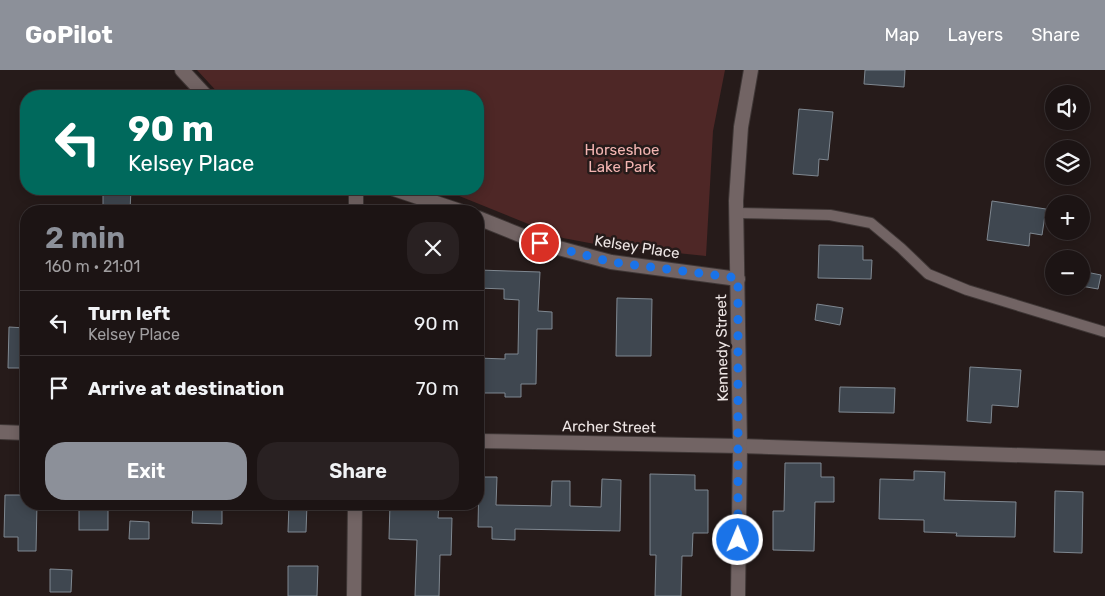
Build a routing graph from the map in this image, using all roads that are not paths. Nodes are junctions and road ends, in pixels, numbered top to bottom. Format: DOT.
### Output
graph roads {
  1 [pos="182,70"];
  2 [pos="751,70"];
  3 [pos="200,90"];
  4 [pos="412,195"];
  5 [pos="442,205"];
  6 [pos="736,213"];
  7 [pos="484,220"];
  8 [pos="738,278"];
  9 [pos="1105,332"];
  10 [pos="0,432"];
  11 [pos="20,433"];
  12 [pos="484,441"];
  13 [pos="740,446"];
  14 [pos="1105,458"];
  15 [pos="355,510"];
  16 [pos="354,596"];
  17 [pos="738,596"];
  1 -- 3 [label="street"];
  2 -- 6 [label="street, Kennedy Street"];
  4 -- 5 [label="street"];
  6 -- 8 [label="street, Kennedy Street"];
  6 -- 9 [label="lane"];
  7 -- 8 [label="street, Kelsey Place"];
  8 -- 13 [label="street, Kennedy Street"];
  10 -- 11 [label="street"];
  12 -- 13 [label="street, Archer Street"];
  13 -- 14 [label="street, Archer Street"];
  13 -- 17 [label="street, Kennedy Street"];
  15 -- 16 [label="street"];
}
